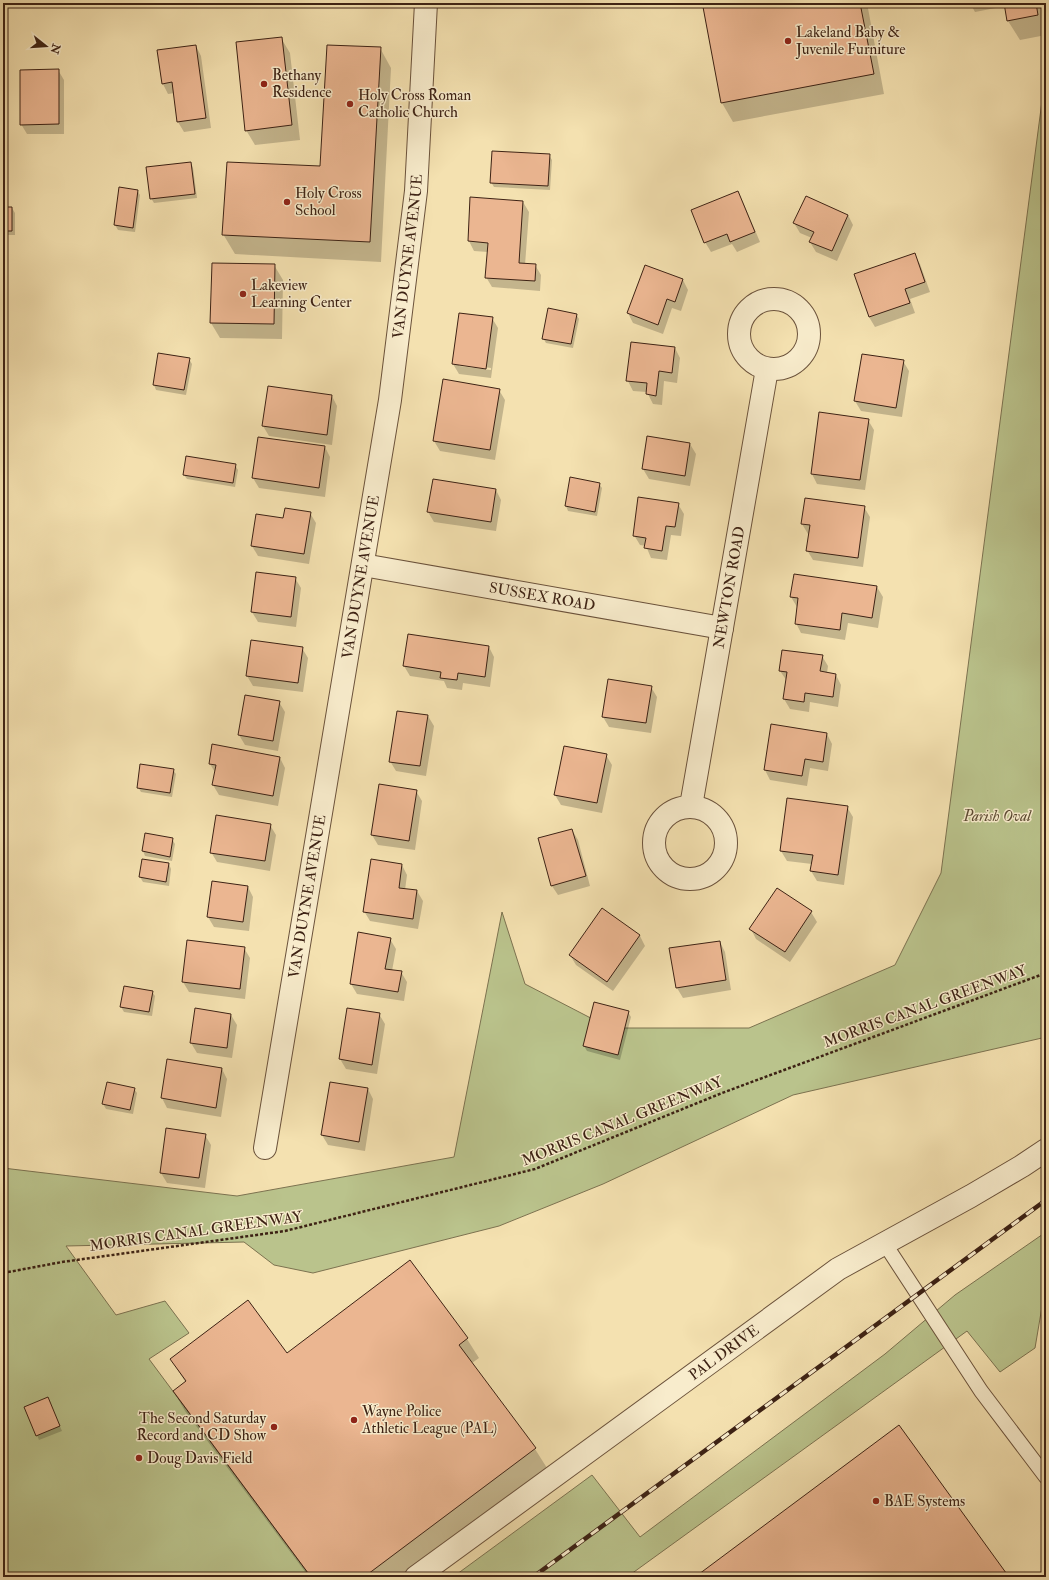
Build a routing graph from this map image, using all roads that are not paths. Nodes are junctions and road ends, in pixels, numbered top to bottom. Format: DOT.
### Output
graph roads {
  1 [pos="426,3"];
  2 [pos="767,369"];
  3 [pos="363,565"];
  4 [pos="722,628"];
  5 [pos="691,806"];
  6 [pos="265,1148"];
  7 [pos="1046,1150"];
  8 [pos="885,1244"];
  9 [pos="1046,1477"];
  10 [pos="416,1577"];
  1 -- 3 [label="street, VAN DUYNE AVENUE"];
  2 -- 4 [label="street, NEWTON ROAD"];
  3 -- 4 [label="street, SUSSEX ROAD"];
  3 -- 6 [label="street, VAN DUYNE AVENUE"];
  4 -- 5 [label="street, NEWTON ROAD"];
  7 -- 8 [label="street, PAL DRIVE"];
  8 -- 9 [label="lane"];
  8 -- 10 [label="street, PAL DRIVE"];
}
